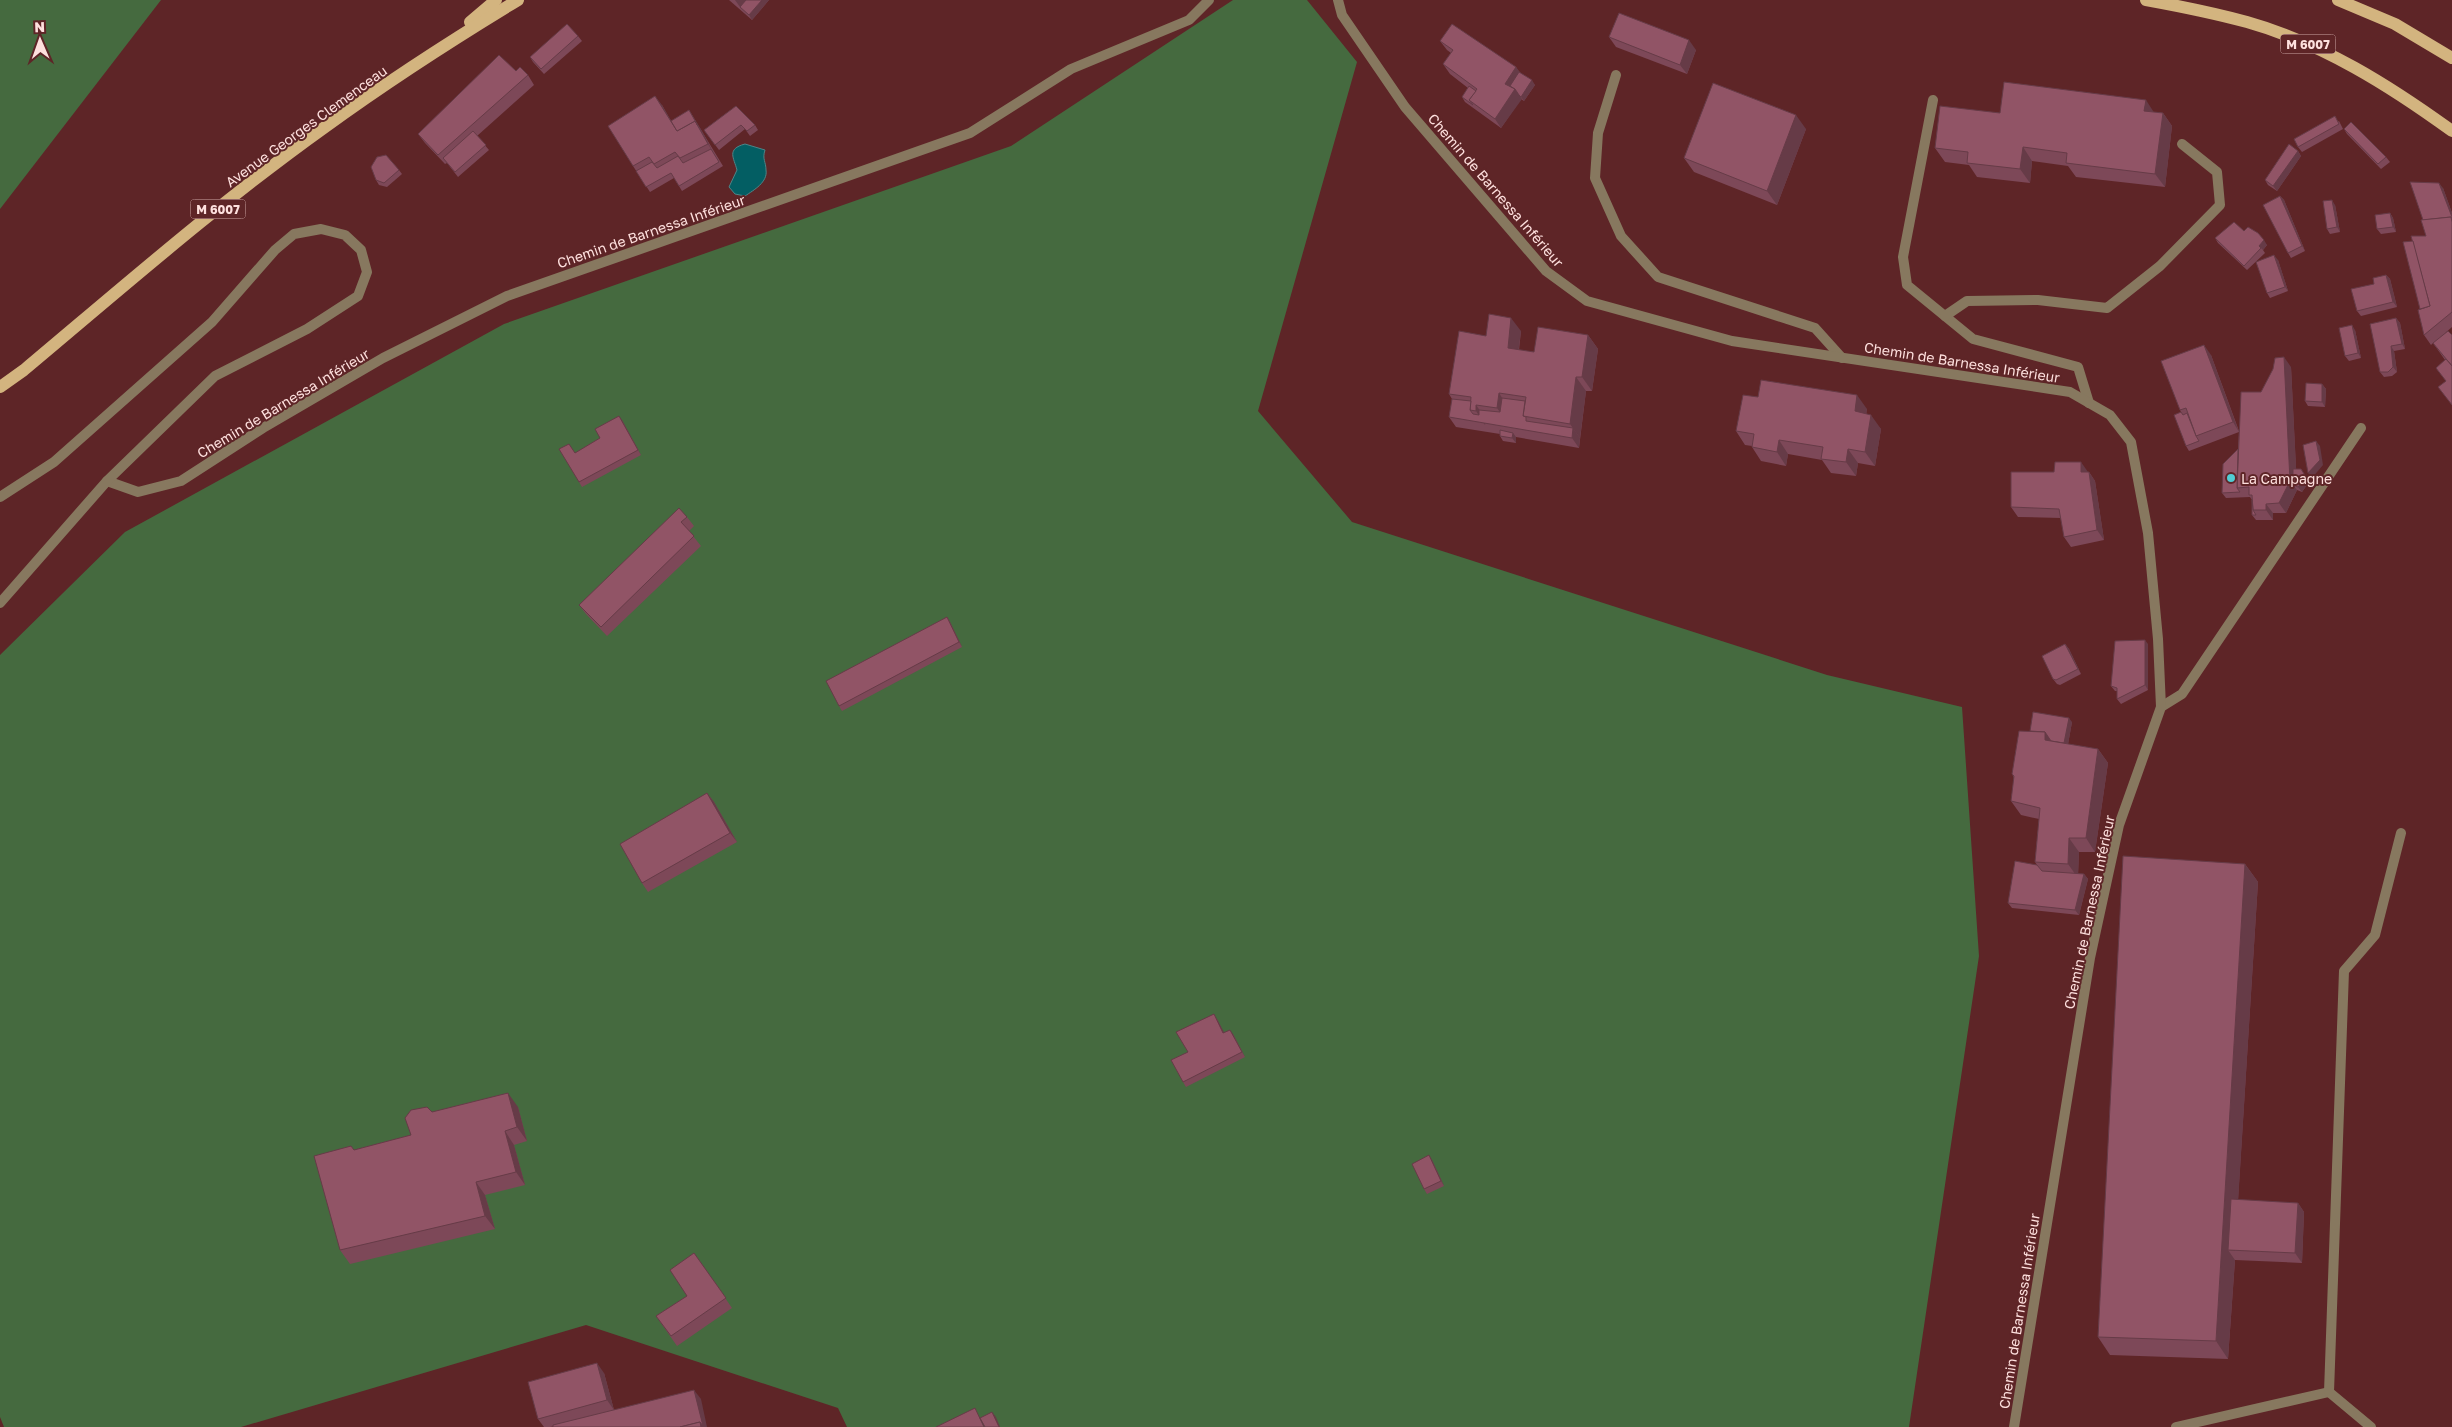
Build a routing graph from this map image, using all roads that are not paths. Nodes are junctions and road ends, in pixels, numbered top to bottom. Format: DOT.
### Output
graph roads {
  1 [pos="496,0"];
  2 [pos="518,0"];
  3 [pos="1209,0"];
  4 [pos="1338,0"];
  5 [pos="2146,0"];
  6 [pos="2338,0"];
  7 [pos="446,44"];
  8 [pos="2452,58"];
  9 [pos="1616,75"];
  10 [pos="1934,100"];
  11 [pos="2452,131"];
  12 [pos="2182,144"];
  13 [pos="1945,316"];
  14 [pos="1842,358"];
  15 [pos="0,387"];
  16 [pos="2089,403"];
  17 [pos="2361,428"];
  18 [pos="108,481"];
  19 [pos="0,497"];
  20 [pos="0,603"];
  21 [pos="2161,708"];
  22 [pos="2401,832"];
  23 [pos="2329,1392"];
  24 [pos="2014,1427"];
  25 [pos="2176,1427"];
  26 [pos="2371,1427"];
  1 -- 7 [label="main road, Avenue Georges Clemenceau / M 6007"];
  2 -- 7 [label="main road, Avenue Georges Clemenceau / M 6007"];
  3 -- 18 [label="street, Chemin de Barnessa Inférieur"];
  4 -- 14 [label="street, Chemin de Barnessa Inférieur"];
  5 -- 11 [label="main road, M 6007"];
  6 -- 8 [label="main road"];
  7 -- 15 [label="main road, Avenue Georges Clemenceau / M 6007"];
  9 -- 14 [label="street"];
  10 -- 13 [label="street"];
  12 -- 13 [label="street"];
  13 -- 16 [label="street"];
  14 -- 16 [label="street, Chemin de Barnessa Inférieur"];
  16 -- 21 [label="street, Chemin de Barnessa Inférieur"];
  17 -- 21 [label="street"];
  18 -- 19 [label="street"];
  18 -- 20 [label="street"];
  21 -- 24 [label="street, Chemin de Barnessa Inférieur"];
  22 -- 23 [label="street"];
  23 -- 25 [label="street"];
  23 -- 26 [label="street"];
}
